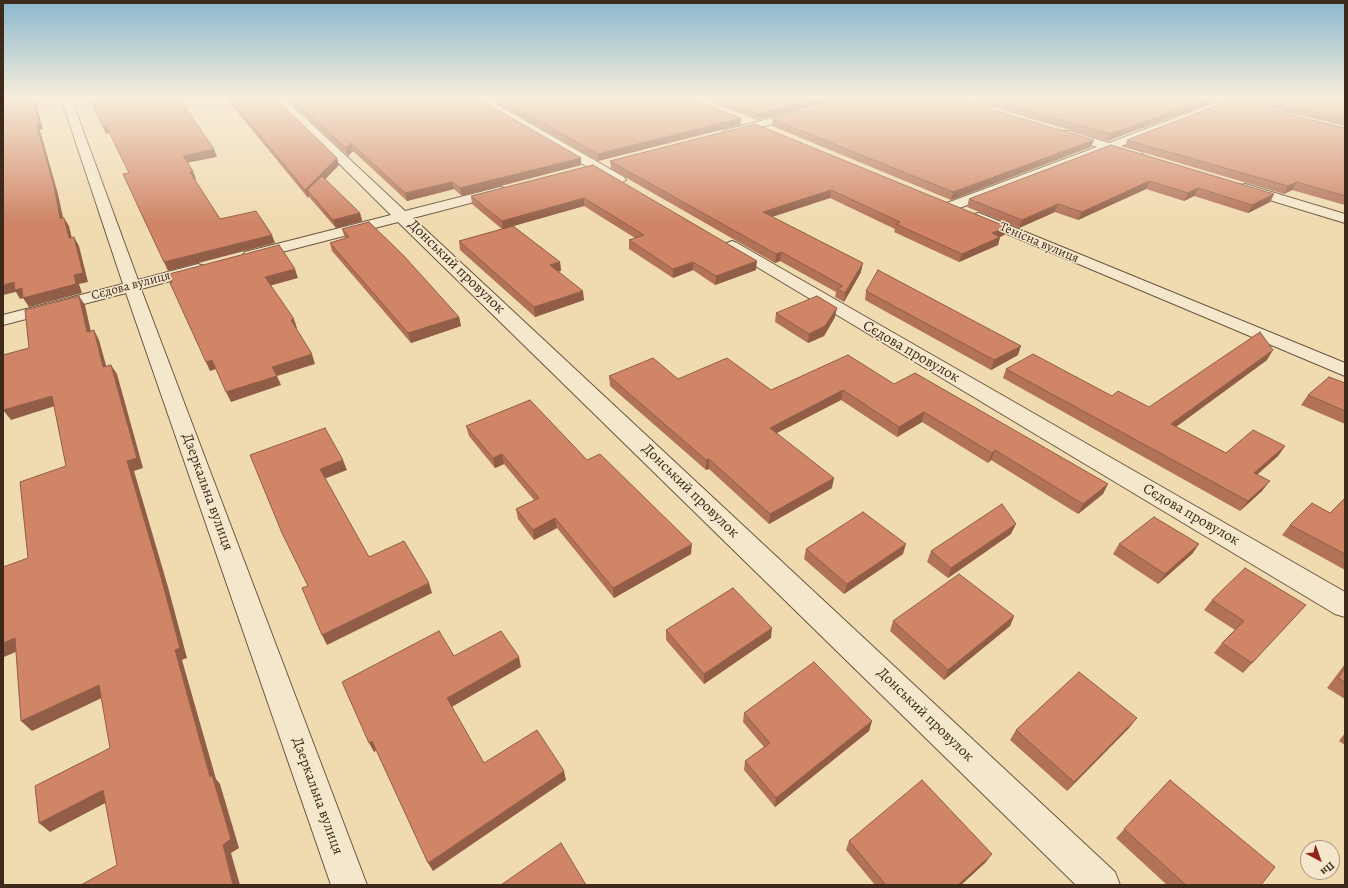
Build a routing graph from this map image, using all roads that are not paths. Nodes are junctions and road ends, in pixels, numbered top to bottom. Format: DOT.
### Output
graph roads {
  1 [pos="81,139"];
  2 [pos="322,139"];
  3 [pos="548,139"];
  4 [pos="1085,139"];
  5 [pos="1125,139"];
  6 [pos="1107,146"];
  7 [pos="1152,160"];
  8 [pos="1234,185"];
  9 [pos="510,188"];
  10 [pos="637,191"];
  11 [pos="938,200"];
  12 [pos="952,206"];
  13 [pos="402,216"];
  14 [pos="1345,218"];
  15 [pos="719,239"];
  16 [pos="240,258"];
  17 [pos="209,266"];
  18 [pos="132,286"];
  19 [pos="3,320"];
  20 [pos="1345,370"];
  21 [pos="1345,606"];
  22 [pos="349,885"];
  23 [pos="1102,885"];
  1 -- 18 [label="street, Дзеркальна вулиця"];
  2 -- 13 [label="street, Донський провулок"];
  3 -- 10 [label="street"];
  4 -- 6 [label="street"];
  5 -- 6 [label="street"];
  6 -- 7 [label="street"];
  6 -- 12 [label="street"];
  8 -- 14 [label="street"];
  9 -- 13 [label="street"];
  11 -- 12 [label="street, Тенісна вулиця"];
  12 -- 20 [label="street, Тенісна вулиця"];
  13 -- 16 [label="street"];
  13 -- 23 [label="street, Донський провулок"];
  15 -- 21 [label="street, Сєдова провулок"];
  17 -- 18 [label="street, Сєдова вулиця"];
  18 -- 19 [label="street, Сєдова вулиця"];
  18 -- 22 [label="street, Дзеркальна вулиця"];
}
